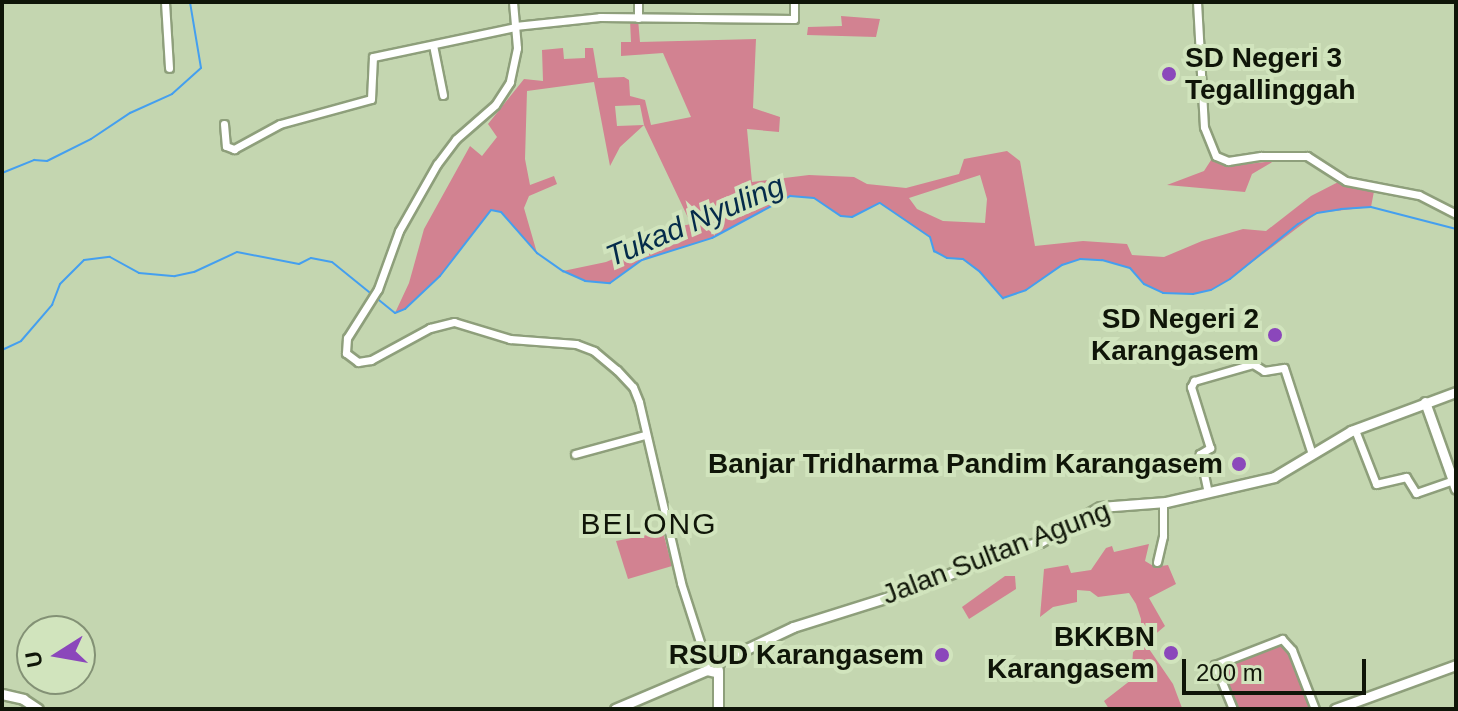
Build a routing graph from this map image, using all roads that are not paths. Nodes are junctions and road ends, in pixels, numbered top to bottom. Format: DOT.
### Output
graph roads {
  1 [pos="165,2"];
  2 [pos="513,2"];
  3 [pos="638,2"];
  4 [pos="794,2"];
  5 [pos="1197,2"];
  6 [pos="638,18"];
  7 [pos="515,26"];
  8 [pos="433,45"];
  9 [pos="169,68"];
  10 [pos="443,95"];
  11 [pos="224,124"];
  12 [pos="1456,214"];
  13 [pos="1456,392"];
  14 [pos="1425,402"];
  15 [pos="1355,430"];
  16 [pos="645,435"];
  17 [pos="575,454"];
  18 [pos="1312,454"];
  19 [pos="1454,485"];
  20 [pos="1208,493"];
  21 [pos="1163,502"];
  22 [pos="1157,562"];
  23 [pos="1456,665"];
  24 [pos="712,666"];
  25 [pos="2,694"];
  26 [pos="1352,706"];
  27 [pos="38,709"];
  28 [pos="615,709"];
  29 [pos="718,709"];
  30 [pos="1233,709"];
  31 [pos="1315,709"];
  32 [pos="1335,709"];
  1 -- 9 [label="street"];
  2 -- 7 [label="street"];
  3 -- 6 [label="street"];
  4 -- 6 [label="street"];
  5 -- 12 [label="street"];
  6 -- 7 [label="street"];
  7 -- 8 [label="street"];
  7 -- 16 [label="street"];
  8 -- 10 [label="street"];
  8 -- 11 [label="street"];
  13 -- 14 [label="street, Jalan Sultan Agung"];
  14 -- 15 [label="street, Jalan Sultan Agung"];
  14 -- 19 [label="street"];
  15 -- 18 [label="street, Jalan Sultan Agung"];
  15 -- 19 [label="street"];
  16 -- 17 [label="street"];
  16 -- 24 [label="street"];
  18 -- 20 [label="street, Jalan Sultan Agung"];
  18 -- 20 [label="street"];
  20 -- 21 [label="street, Jalan Sultan Agung"];
  21 -- 22 [label="street"];
  21 -- 24 [label="street, Jalan Sultan Agung"];
  23 -- 26 [label="street"];
  24 -- 28 [label="street, Jalan Sultan Agung"];
  24 -- 29 [label="street"];
  25 -- 27 [label="street"];
  26 -- 32 [label="street"];
  30 -- 31 [label="street"];
}
